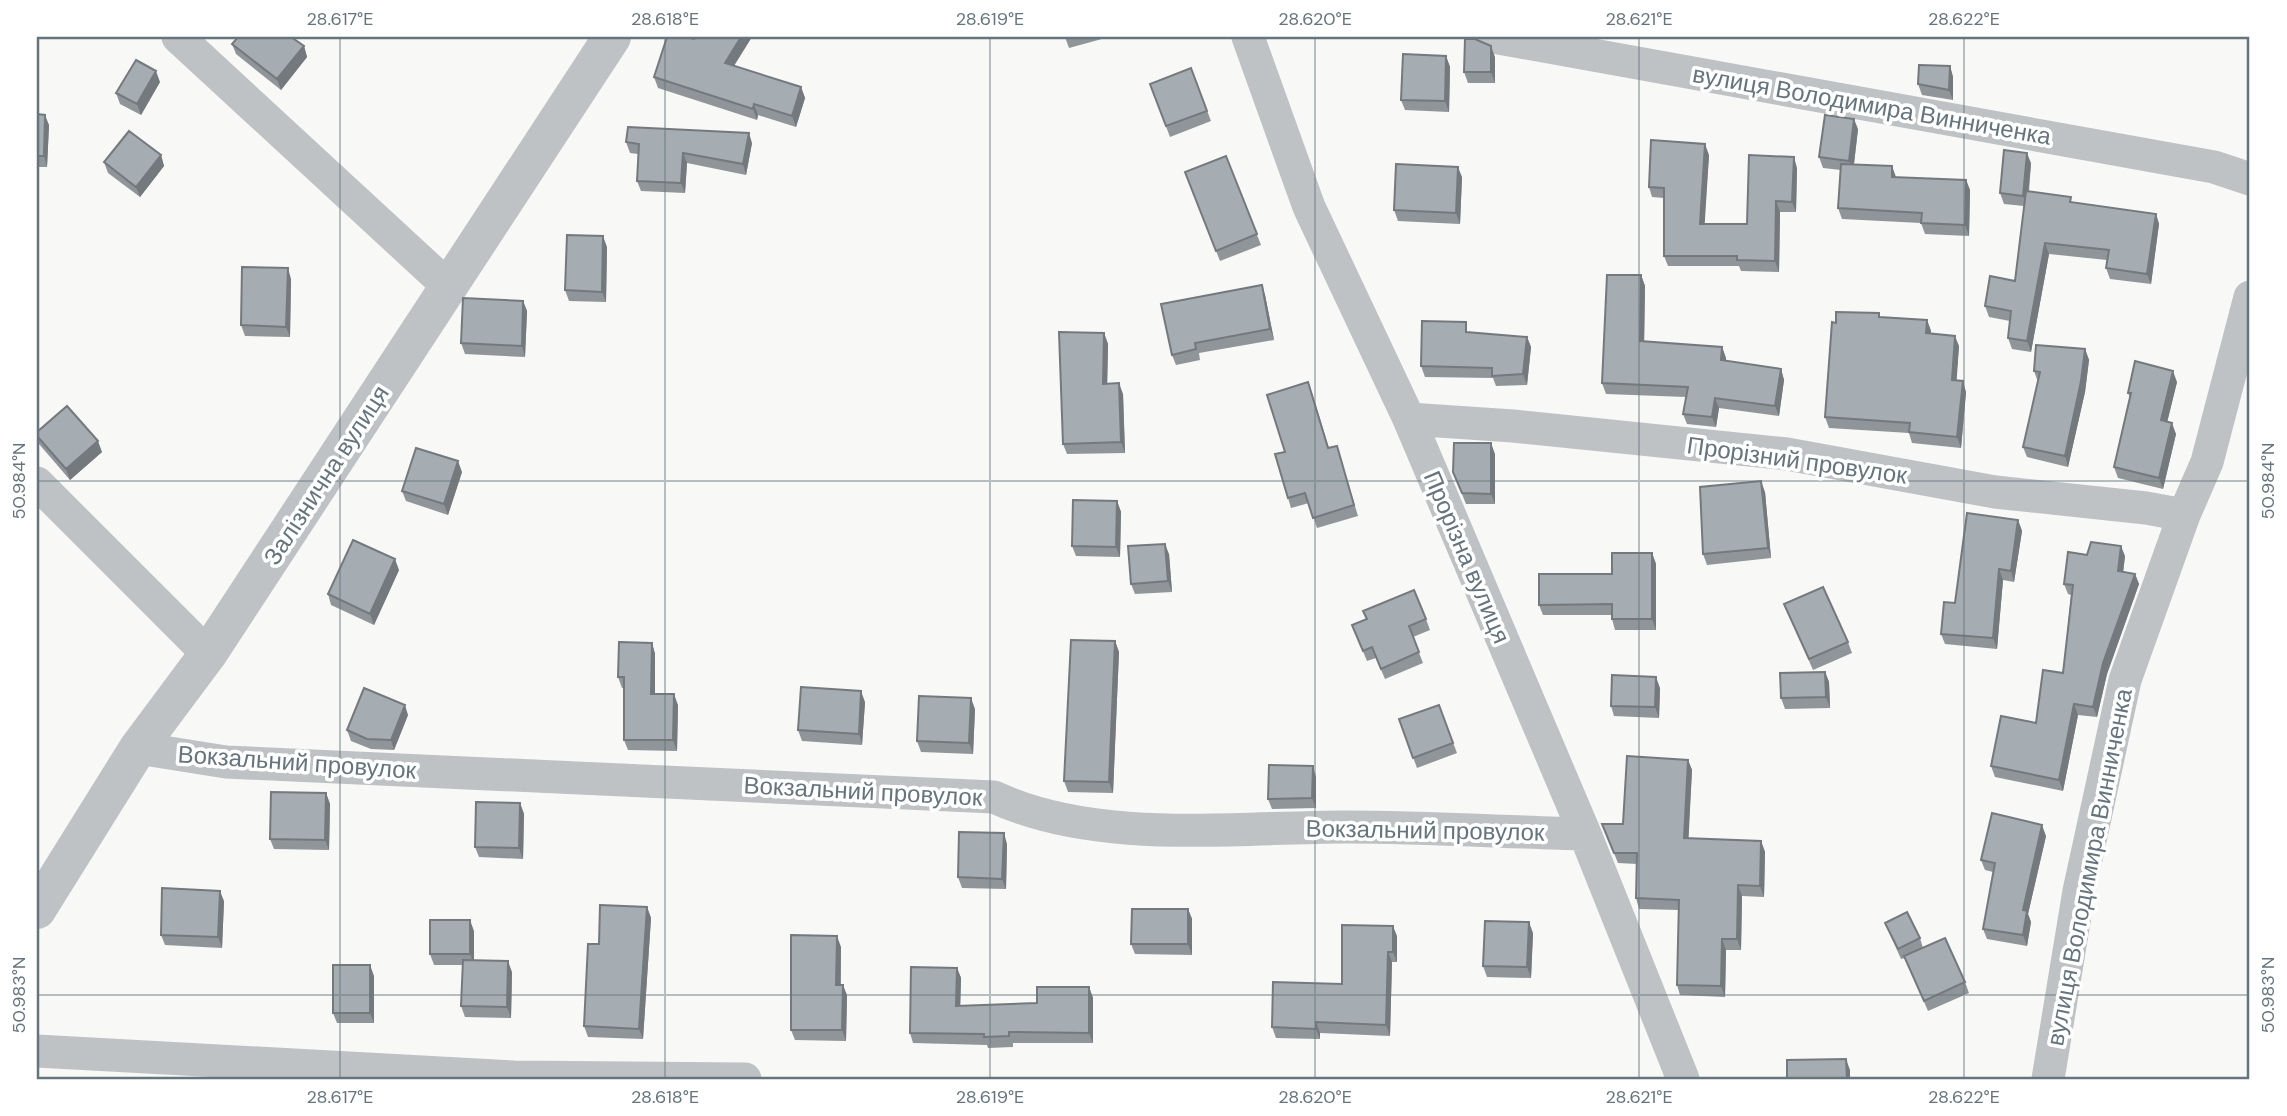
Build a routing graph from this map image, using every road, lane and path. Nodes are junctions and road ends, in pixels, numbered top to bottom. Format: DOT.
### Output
graph roads {
  1 [pos="178,37"];
  2 [pos="611,37"];
  3 [pos="1248,37"];
  4 [pos="1493,37"];
  5 [pos="2250,179"];
  6 [pos="449,287"];
  7 [pos="2250,297"];
  8 [pos="1409,419"];
  9 [pos="37,484"];
  10 [pos="2184,515"];
  11 [pos="208,654"];
  12 [pos="138,748"];
  13 [pos="1585,834"];
  14 [pos="37,910"];
  15 [pos="37,1051"];
  16 [pos="745,1079"];
  17 [pos="1683,1079"];
  18 [pos="2048,1079"];
  1 -- 6 [label="street"];
  2 -- 6 [label="street, Залізнична вулиця"];
  3 -- 8 [label="street, Прорізна вулиця"];
  4 -- 5 [label="street, вулиця Володимира Винниченка"];
  6 -- 11 [label="street, Залізнична вулиця"];
  7 -- 10 [label="street, вулиця Володимира Винниченка"];
  8 -- 10 [label="street, Прорізний провулок"];
  8 -- 13 [label="street, Прорізна вулиця"];
  9 -- 11 [label="street"];
  10 -- 18 [label="street, вулиця Володимира Винниченка"];
  11 -- 12 [label="street, Залізнична вулиця"];
  12 -- 13 [label="street, Вокзальний провулок"];
  12 -- 14 [label="street, Залізнична вулиця"];
  13 -- 17 [label="street, Прорізна вулиця"];
  15 -- 16 [label="street"];
}
